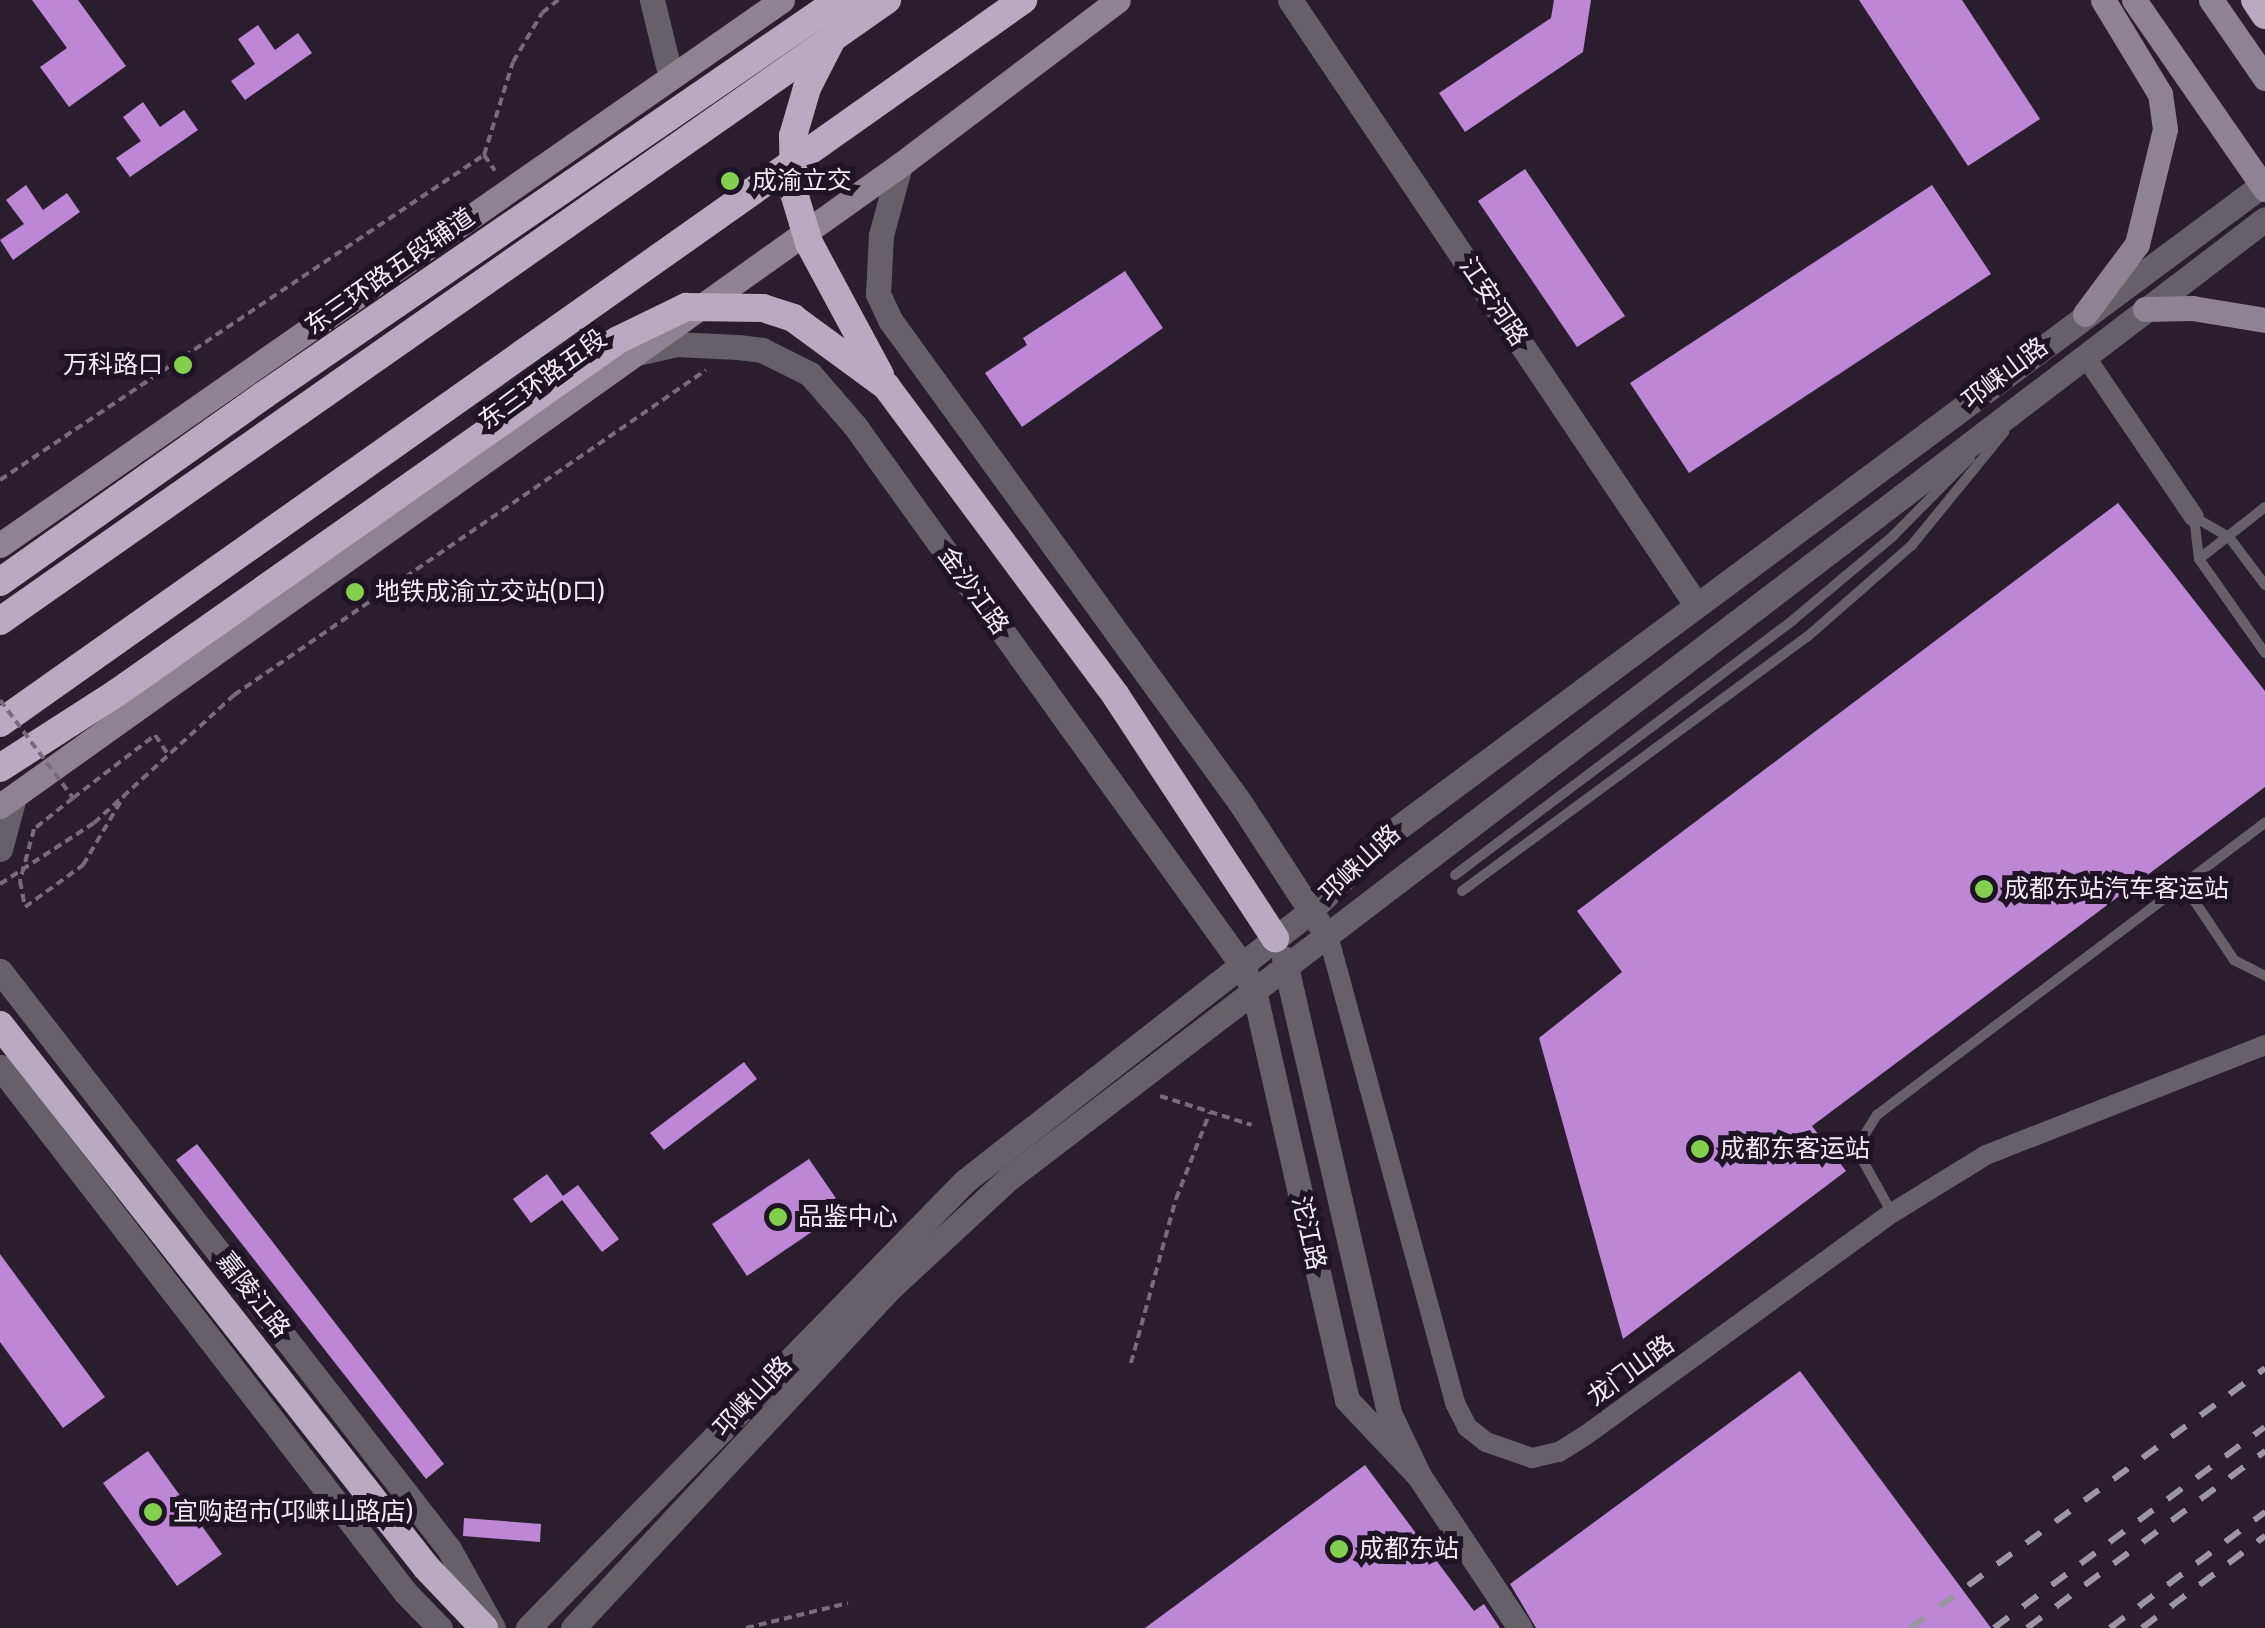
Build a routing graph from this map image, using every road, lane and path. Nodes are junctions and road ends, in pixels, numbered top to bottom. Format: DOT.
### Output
graph roads {
  1 [pos="558,0"];
  2 [pos="652,0"];
  3 [pos="782,0"];
  4 [pos="838,0"];
  5 [pos="852,0"];
  6 [pos="887,0"];
  7 [pos="1024,0"];
  8 [pos="1118,0"];
  9 [pos="1290,0"];
  10 [pos="2104,0"];
  11 [pos="2134,0"];
  12 [pos="2145,0"];
  13 [pos="2211,0"];
  14 [pos="2255,0"];
  15 [pos="2265,15"];
  16 [pos="670,74"];
  17 [pos="2265,78"];
  18 [pos="900,165"];
  19 [pos="2264,184"];
  20 [pos="2265,219"];
  21 [pos="2146,310"];
  22 [pos="2086,314"];
  23 [pos="2265,320"];
  24 [pos="738,347"];
  25 [pos="629,354"];
  26 [pos="2085,356"];
  27 [pos="886,386"];
  28 [pos="2034,394"];
  29 [pos="0,481"];
  30 [pos="2265,507"];
  31 [pos="2194,517"];
  32 [pos="2229,537"];
  33 [pos="0,545"];
  34 [pos="2199,560"];
  35 [pos="0,582"];
  36 [pos="2265,584"];
  37 [pos="1696,604"];
  38 [pos="0,621"];
  39 [pos="2265,653"];
  40 [pos="0,700"];
  41 [pos="0,724"];
  42 [pos="168,754"];
  43 [pos="0,768"];
  44 [pos="128,790"];
  45 [pos="73,798"];
  46 [pos="7,801"];
  47 [pos="2265,823"];
  48 [pos="0,850"];
  49 [pos="24,870"];
  50 [pos="1455,874"];
  51 [pos="0,884"];
  52 [pos="2183,884"];
  53 [pos="1462,892"];
  54 [pos="1310,911"];
  55 [pos="1276,938"];
  56 [pos="1329,939"];
  57 [pos="1242,965"];
  58 [pos="1289,968"];
  59 [pos="0,972"];
  60 [pos="2265,976"];
  61 [pos="1255,994"];
  62 [pos="0,1025"];
  63 [pos="2265,1045"];
  64 [pos="0,1068"];
  65 [pos="1160,1096"];
  66 [pos="1210,1112"];
  67 [pos="1252,1125"];
  68 [pos="1892,1213"];
  69 [pos="1131,1364"];
  70 [pos="1419,1476"];
  71 [pos="1485,1581"];
  72 [pos="848,1603"];
  73 [pos="440,1628"];
  74 [pos="484,1628"];
  75 [pos="493,1628"];
  76 [pos="528,1628"];
  77 [pos="573,1628"];
  78 [pos="746,1628"];
  79 [pos="1509,1628"];
  80 [pos="1520,1628"];
  1 -- 29 [label="path"];
  2 -- 16 [label="street"];
  3 -- 16 [label="main road, 东三环路五段辅道"];
  4 -- 35 [label="highway, bridge"];
  5 -- 27 [label="highway, bridge"];
  6 -- 38 [label="highway"];
  7 -- 41 [label="highway, 东三环路五段"];
  8 -- 18 [label="main road, 东三环路五段"];
  9 -- 37 [label="street, 江安河路"];
  10 -- 22 [label="main road"];
  11 -- 19 [label="main road"];
  12 -- 19 [label="main road"];
  13 -- 17 [label="main road"];
  14 -- 15 [label="highway"];
  16 -- 33 [label="main road, 东三环路五段辅道"];
  18 -- 25 [label="main road, 东三环路五段"];
  18 -- 54 [label="street"];
  19 -- 22 [label="street, 邛崃山路"];
  20 -- 21 [label="street, 邛崃山路"];
  21 -- 23 [label="main road"];
  21 -- 26 [label="street, 邛崃山路"];
  22 -- 37 [label="street, 邛崃山路"];
  24 -- 25 [label="street, 金沙江路"];
  24 -- 42 [label="path"];
  24 -- 57 [label="street, 金沙江路"];
  25 -- 46 [label="main road, 东三环路五段"];
  26 -- 28 [label="street, 邛崃山路"];
  26 -- 31 [label="street"];
  27 -- 43 [label="highway, bridge"];
  27 -- 55 [label="highway"];
  28 -- 50 [label="lane"];
  28 -- 53 [label="lane"];
  28 -- 56 [label="street, 邛崃山路"];
  30 -- 32 [label="lane"];
  31 -- 32 [label="lane"];
  31 -- 34 [label="lane"];
  32 -- 34 [label="lane"];
  32 -- 36 [label="lane"];
  34 -- 39 [label="lane"];
  37 -- 54 [label="street, 邛崃山路"];
  40 -- 45 [label="path, bridge"];
  42 -- 44 [label="path"];
  42 -- 45 [label="path, bridge"];
  44 -- 49 [label="path"];
  44 -- 49 [label="path"];
  45 -- 49 [label="path"];
  46 -- 48 [label="street"];
  47 -- 52 [label="lane"];
  49 -- 51 [label="path"];
  52 -- 60 [label="lane"];
  52 -- 68 [label="lane"];
  54 -- 55 [label="street, 邛崃山路"];
  54 -- 56 [label="street"];
  55 -- 57 [label="street, 邛崃山路"];
  55 -- 58 [label="street"];
  56 -- 58 [label="street, 邛崃山路"];
  56 -- 68 [label="street, 龙门山路"];
  57 -- 61 [label="street, 沱江路"];
  57 -- 76 [label="street, 邛崃山路"];
  58 -- 61 [label="street, 邛崃山路"];
  58 -- 70 [label="street"];
  59 -- 75 [label="street, 嘉陵江路"];
  61 -- 70 [label="street, 沱江路"];
  61 -- 77 [label="street, 邛崃山路"];
  62 -- 74 [label="highway"];
  63 -- 68 [label="street, 龙门山路"];
  64 -- 73 [label="street"];
  65 -- 66 [label="path"];
  66 -- 67 [label="path"];
  66 -- 69 [label="path"];
  70 -- 71 [label="street"];
  71 -- 79 [label="street"];
  71 -- 80 [label="street"];
  72 -- 78 [label="path"];
}
